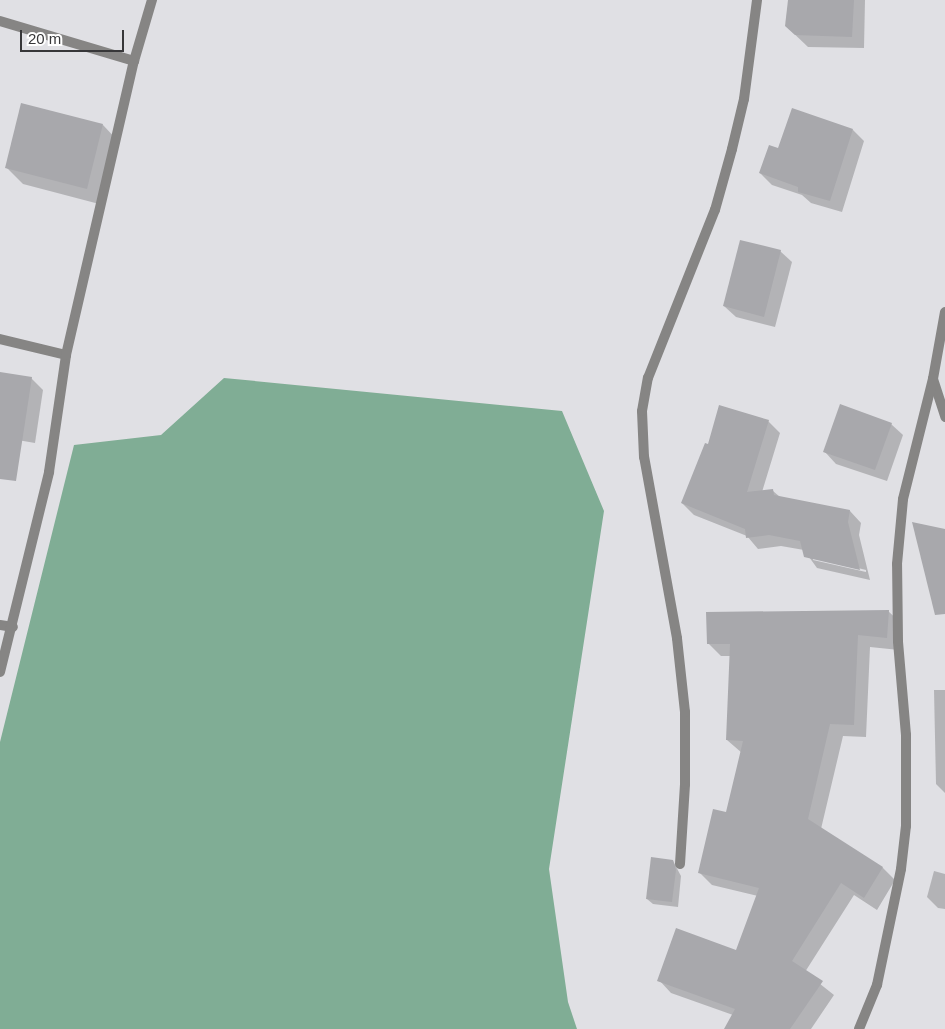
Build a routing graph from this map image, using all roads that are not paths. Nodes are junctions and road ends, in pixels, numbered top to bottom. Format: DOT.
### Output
graph roads {
  1 [pos="152,0"];
  2 [pos="756,0"];
  3 [pos="0,21"];
  4 [pos="134,61"];
  5 [pos="945,312"];
  6 [pos="0,339"];
  7 [pos="66,355"];
  8 [pos="933,379"];
  9 [pos="945,417"];
  10 [pos="0,625"];
  11 [pos="13,627"];
  12 [pos="0,672"];
  13 [pos="680,864"];
  14 [pos="858,1029"];
  1 -- 4 [label="street"];
  2 -- 13 [label="street"];
  3 -- 4 [label="street"];
  4 -- 7 [label="street"];
  5 -- 8 [label="street"];
  6 -- 7 [label="street"];
  7 -- 11 [label="street"];
  8 -- 9 [label="street"];
  8 -- 14 [label="street"];
  10 -- 11 [label="street"];
  11 -- 12 [label="street"];
}
